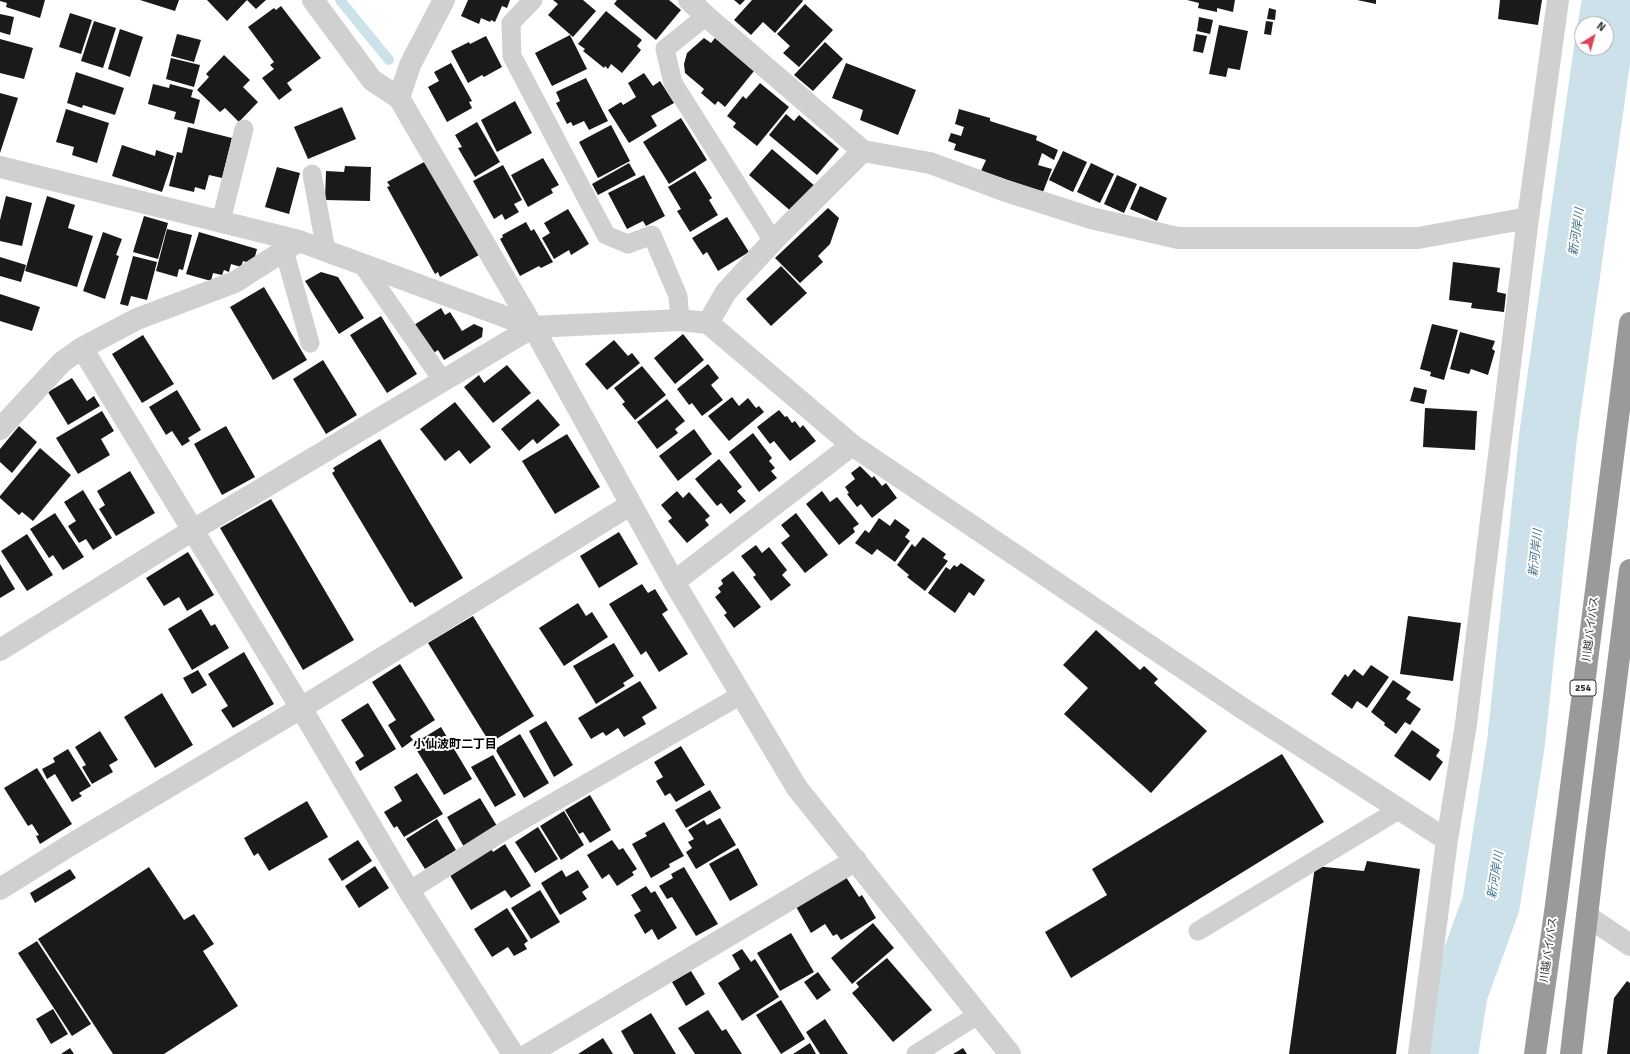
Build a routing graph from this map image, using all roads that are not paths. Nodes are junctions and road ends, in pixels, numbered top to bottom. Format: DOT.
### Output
graph roads {
  1 [pos="313,0"];
  2 [pos="444,0"];
  3 [pos="533,0"];
  4 [pos="689,0"];
  5 [pos="1558,0"];
  6 [pos="706,16"];
  7 [pos="399,98"];
  8 [pos="244,129"];
  9 [pos="863,151"];
  10 [pos="0,167"];
  11 [pos="312,174"];
  12 [pos="1528,218"];
  13 [pos="221,221"];
  14 [pos="773,241"];
  15 [pos="292,245"];
  16 [pos="326,251"];
  17 [pos="362,264"];
  18 [pos="680,320"];
  19 [pos="708,323"];
  20 [pos="1630,323"];
  21 [pos="533,327"];
  22 [pos="310,343"];
  23 [pos="82,348"];
  24 [pos="443,381"];
  25 [pos="0,429"];
  26 [pos="852,445"];
  27 [pos="630,505"];
  28 [pos="193,530"];
  29 [pos="1630,570"];
  30 [pos="674,582"];
  31 [pos="0,650"];
  32 [pos="741,695"];
  33 [pos="301,708"];
  34 [pos="1400,810"];
  35 [pos="1447,840"];
  36 [pos="856,860"];
  37 [pos="0,889"];
  38 [pos="409,891"];
  39 [pos="1588,916"];
  40 [pos="1198,931"];
  41 [pos="1630,945"];
  42 [pos="979,1014"];
  43 [pos="513,1054"];
  44 [pos="529,1054"];
  45 [pos="916,1054"];
  46 [pos="1010,1054"];
  47 [pos="1419,1054"];
  48 [pos="1535,1054"];
  49 [pos="1571,1054"];
  1 -- 7 [label="street"];
  2 -- 7 [label="street"];
  3 -- 18 [label="lane"];
  4 -- 6 [label="street"];
  5 -- 12 [label="street"];
  6 -- 9 [label="street"];
  6 -- 14 [label="lane"];
  7 -- 21 [label="street"];
  8 -- 13 [label="lane"];
  9 -- 12 [label="street"];
  9 -- 14 [label="street"];
  10 -- 13 [label="street"];
  11 -- 16 [label="lane"];
  12 -- 35 [label="street"];
  13 -- 15 [label="street"];
  14 -- 19 [label="street"];
  15 -- 16 [label="street"];
  15 -- 22 [label="lane"];
  15 -- 23 [label="street"];
  16 -- 17 [label="street"];
  17 -- 21 [label="street"];
  17 -- 24 [label="lane"];
  18 -- 19 [label="street"];
  18 -- 21 [label="street"];
  19 -- 26 [label="street"];
  20 -- 48 [label="highway, 川越バイパス / 254"];
  21 -- 24 [label="street"];
  21 -- 27 [label="street"];
  23 -- 25 [label="street"];
  23 -- 28 [label="street"];
  24 -- 28 [label="street"];
  26 -- 30 [label="street"];
  26 -- 34 [label="street"];
  27 -- 30 [label="street"];
  27 -- 33 [label="street"];
  28 -- 31 [label="street"];
  28 -- 33 [label="street"];
  29 -- 39 [label="highway"];
  30 -- 32 [label="street"];
  32 -- 36 [label="street"];
  32 -- 38 [label="lane"];
  33 -- 37 [label="street"];
  33 -- 38 [label="street"];
  34 -- 35 [label="street"];
  34 -- 40 [label="lane"];
  35 -- 47 [label="street"];
  36 -- 42 [label="street"];
  36 -- 44 [label="street"];
  38 -- 43 [label="street"];
  39 -- 41 [label="street"];
  39 -- 49 [label="highway"];
  42 -- 45 [label="lane"];
  42 -- 46 [label="street"];
}
